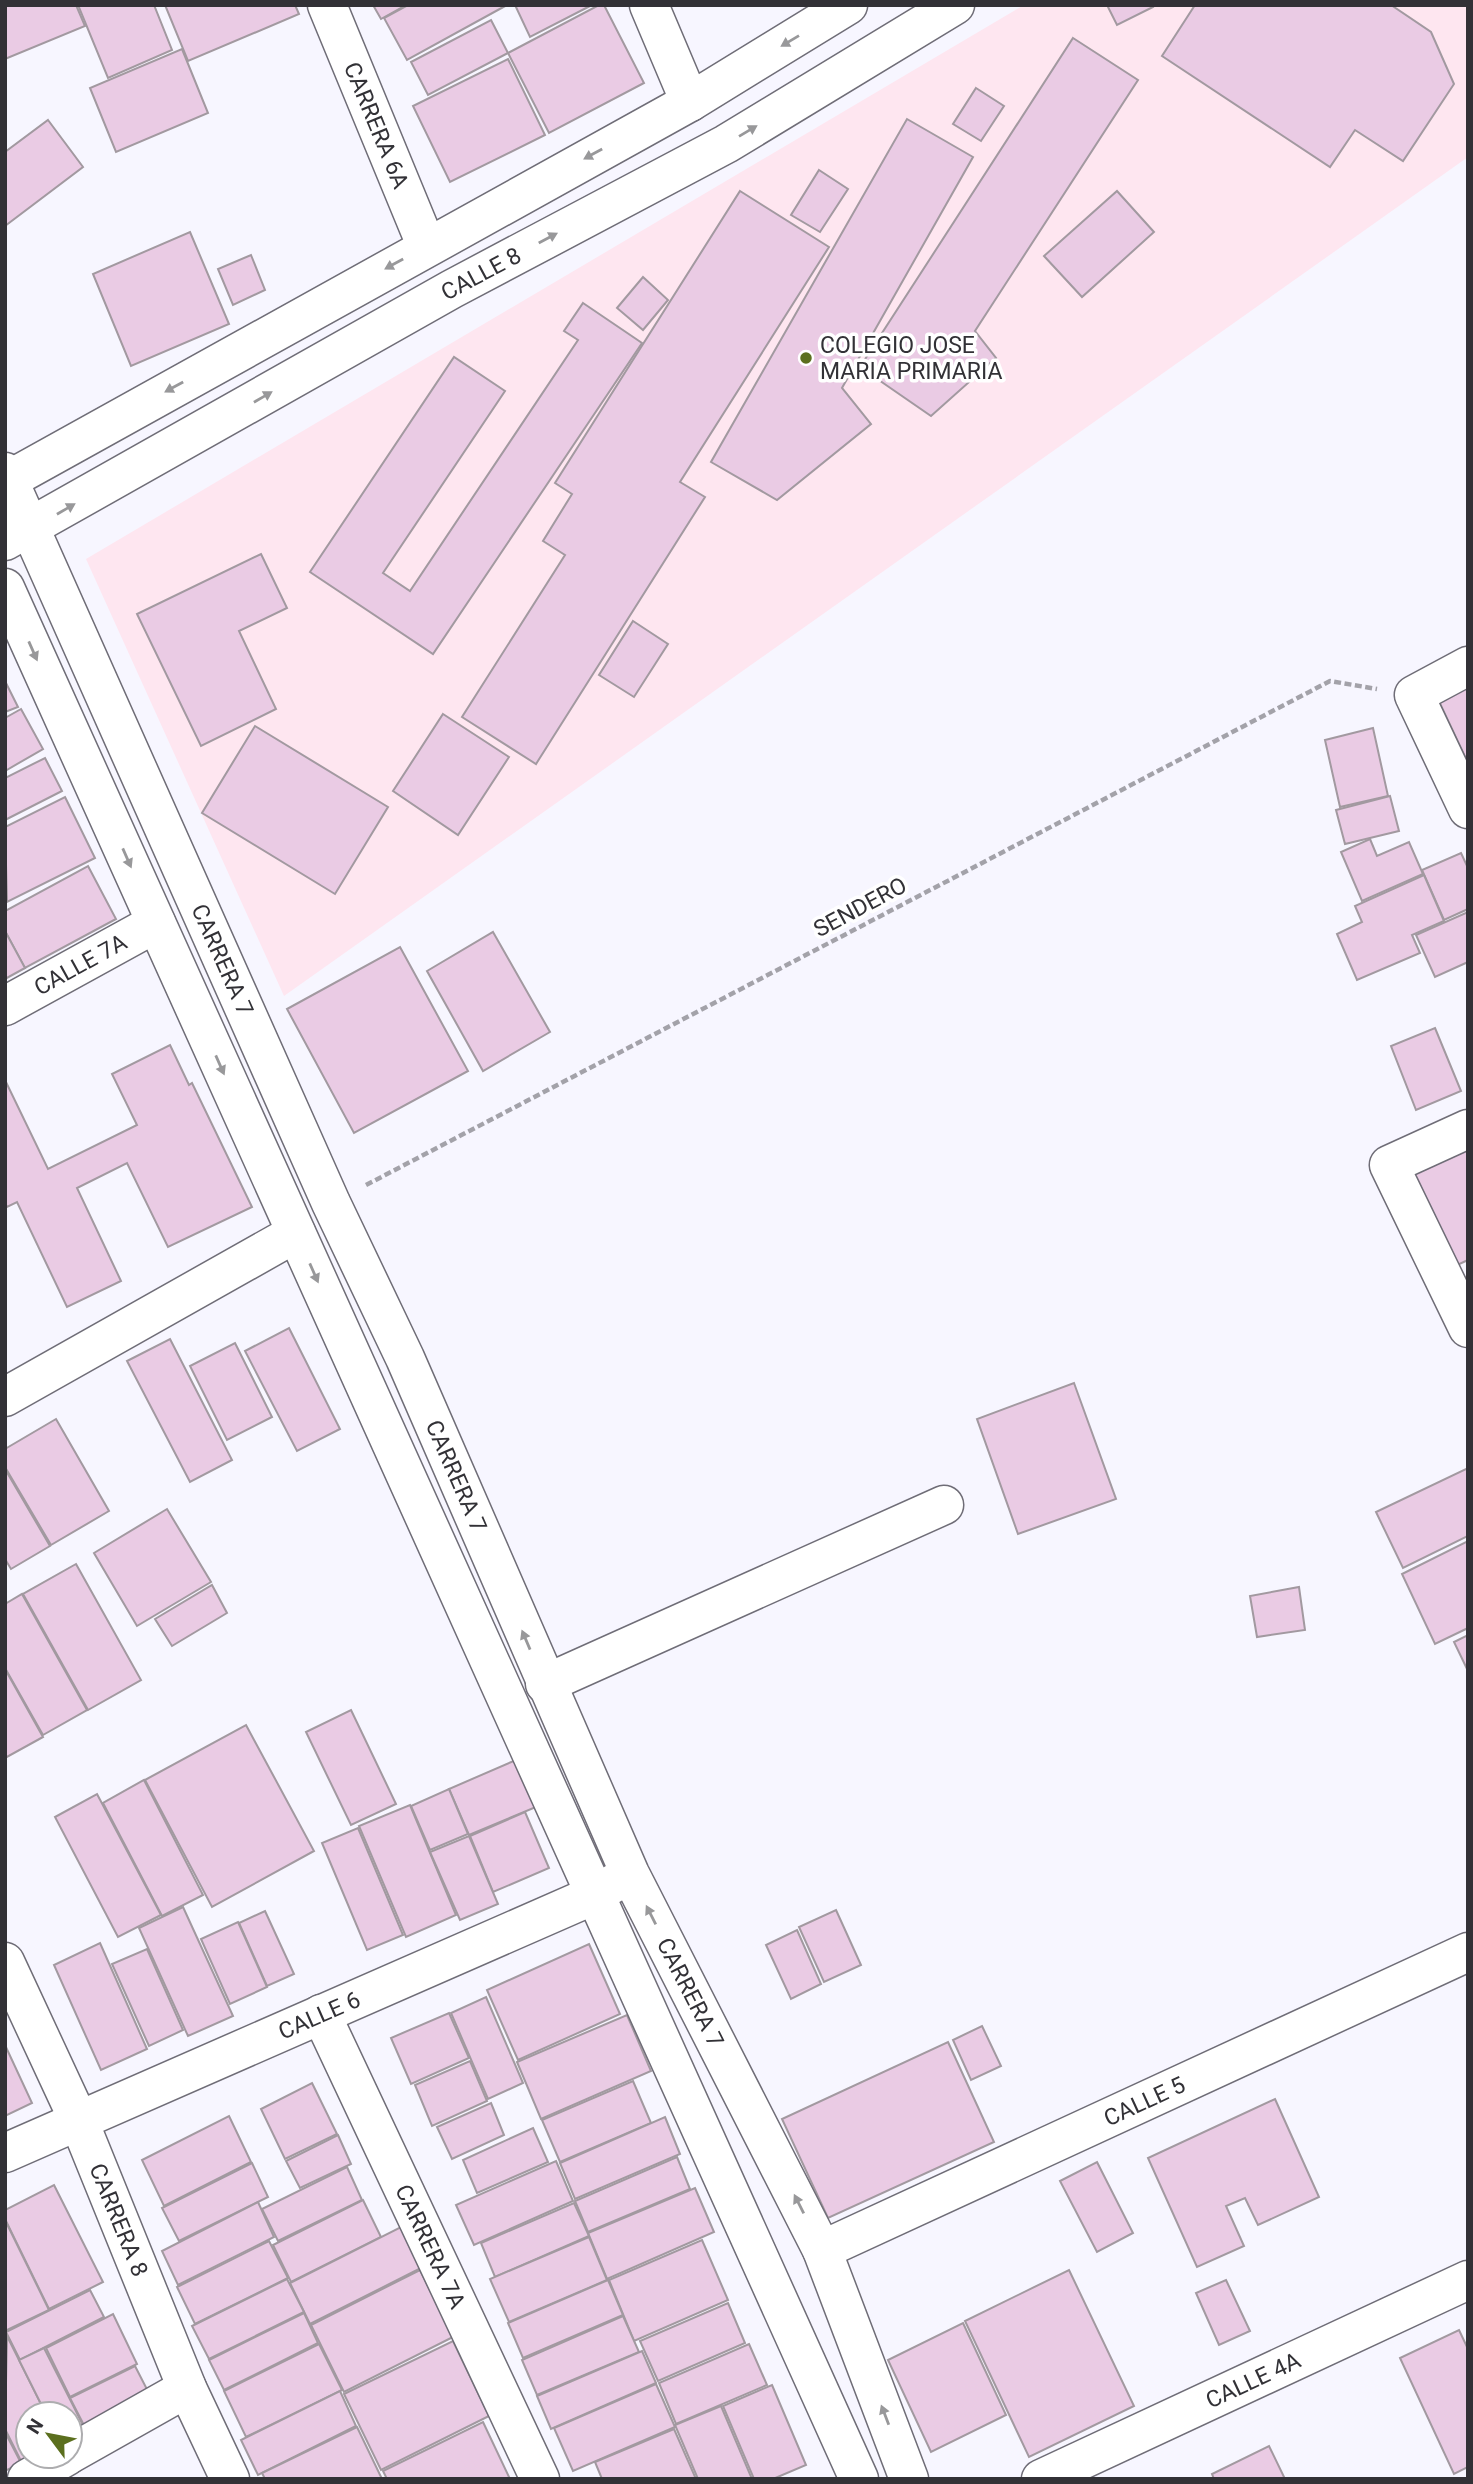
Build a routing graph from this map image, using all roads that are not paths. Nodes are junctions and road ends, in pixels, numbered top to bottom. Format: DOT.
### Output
graph roads {
  1 [pos="327,5"];
  2 [pos="649,5"];
  3 [pos="848,5"];
  4 [pos="955,5"];
  5 [pos="690,102"];
  6 [pos="426,245"];
  7 [pos="7,478"];
  8 [pos="18,535"];
  9 [pos="5,588"];
  10 [pos="1468,666"];
  11 [pos="1468,808"];
  12 [pos="156,923"];
  13 [pos="5,1006"];
  14 [pos="1466,1130"];
  15 [pos="296,1233"];
  16 [pos="1468,1328"];
  17 [pos="5,1397"];
  18 [pos="944,1505"];
  19 [pos="545,1684"];
  20 [pos="630,1874"];
  21 [pos="594,1895"];
  22 [pos="1468,1952"];
  23 [pos="5,1962"];
  24 [pos="321,2014"];
  25 [pos="78,2119"];
  26 [pos="5,2153"];
  27 [pos="822,2250"];
  28 [pos="1468,2280"];
  29 [pos="187,2388"];
  30 [pos="84,2446"];
  31 [pos="43,2470"];
  32 [pos="900,2476"];
  33 [pos="27,2479"];
  34 [pos="230,2479"];
  35 [pos="540,2479"];
  36 [pos="859,2479"];
  37 [pos="1041,2479"];
  1 -- 6 [label="street, CARRERA 6A"];
  2 -- 5 [label="street"];
  3 -- 5 [label="street, one-way"];
  8 -- 4 [label="street, CALLE 8, one-way"];
  5 -- 6 [label="street, one-way"];
  6 -- 7 [label="street, one-way"];
  7 -- 8 [label="street, CARRERA 7"];
  19 -- 8 [label="street, CARRERA 7, one-way"];
  9 -- 12 [label="street, CARRERA 7, one-way"];
  10 -- 11 [label="street"];
  12 -- 13 [label="street, CALLE 7A"];
  12 -- 15 [label="street, CARRERA 7, one-way"];
  14 -- 16 [label="street"];
  15 -- 17 [label="street"];
  15 -- 21 [label="street, CARRERA 7, one-way"];
  18 -- 19 [label="street"];
  19 -- 20 [label="street, CARRERA 7"];
  20 -- 21 [label="street, CALLE 6"];
  27 -- 20 [label="street, CARRERA 7, one-way"];
  21 -- 24 [label="street, CALLE 6"];
  21 -- 36 [label="street, CARRERA 7"];
  22 -- 27 [label="street, CALLE 5"];
  23 -- 25 [label="street, CARRERA 8"];
  24 -- 25 [label="street, CALLE 6"];
  24 -- 35 [label="street, CARRERA 7A"];
  25 -- 26 [label="street, CALLE 6"];
  25 -- 29 [label="street, CARRERA 8"];
  32 -- 27 [label="street, CARRERA 7, one-way"];
  28 -- 37 [label="street, CALLE 4A"];
  29 -- 30 [label="street"];
  29 -- 34 [label="street, CARRERA 8"];
  31 -- 33 [label="street"];
}
